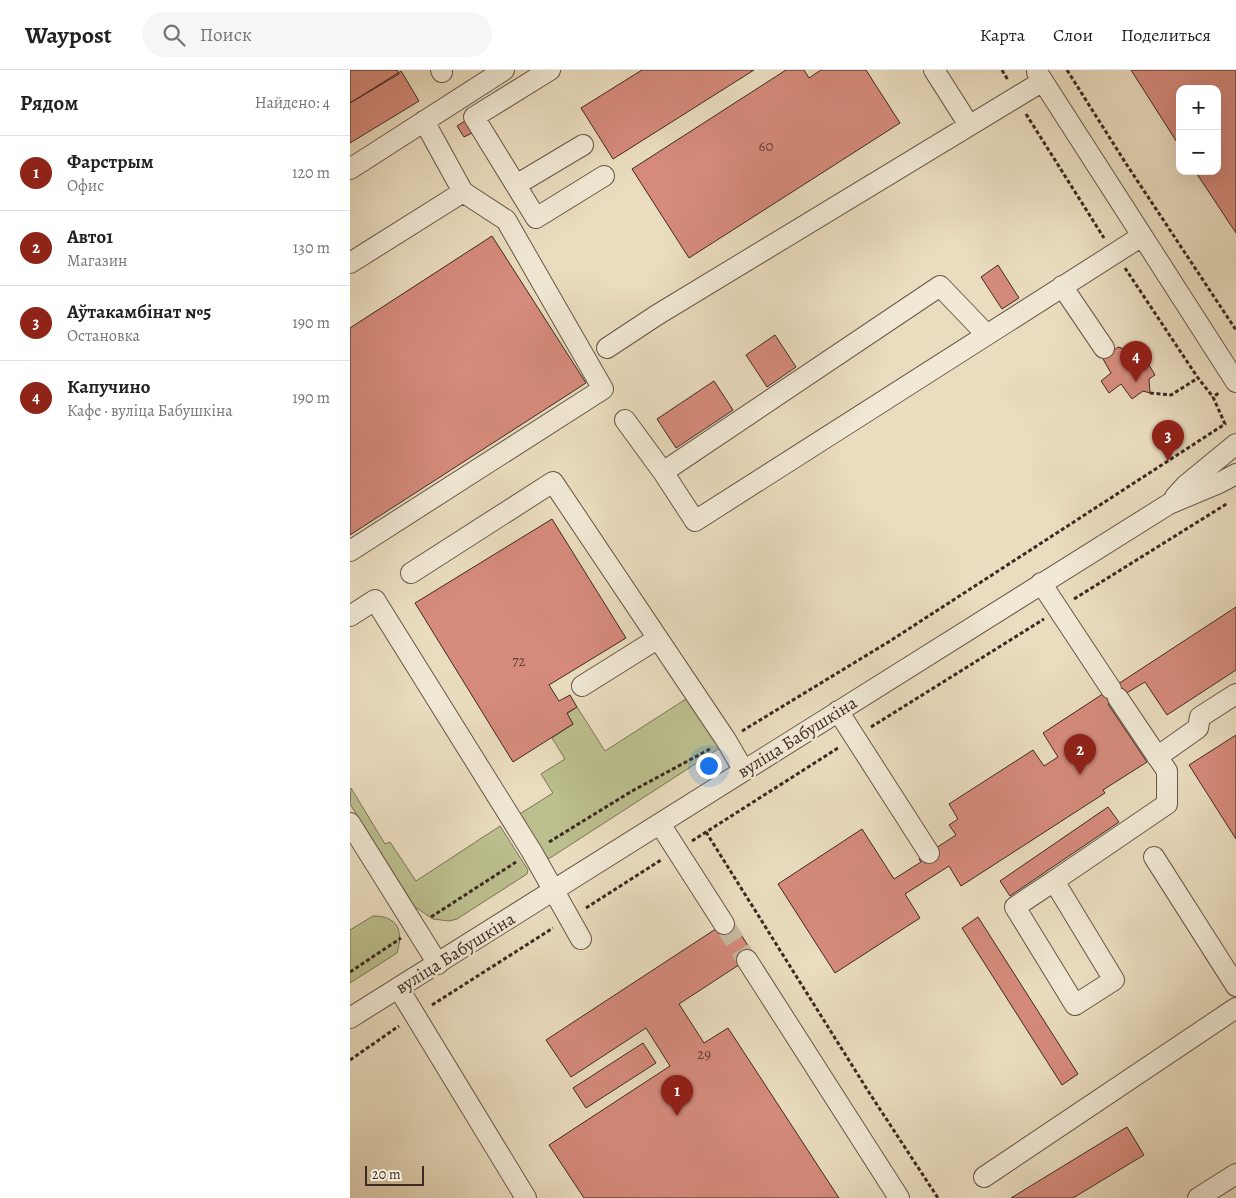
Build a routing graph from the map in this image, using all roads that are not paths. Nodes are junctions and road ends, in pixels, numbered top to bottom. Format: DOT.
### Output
graph roads {
  1 [pos="504,70"];
  2 [pos="550,70"];
  3 [pos="934,70"];
  4 [pos="1040,76"];
  5 [pos="424,121"];
  6 [pos="969,125"];
  7 [pos="582,145"];
  8 [pos="350,169"];
  9 [pos="604,176"];
  10 [pos="516,185"];
  11 [pos="463,192"];
  12 [pos="1142,236"];
  13 [pos="350,263"];
  14 [pos="1062,286"];
  15 [pos="986,334"];
  16 [pos="607,348"];
  17 [pos="1104,348"];
  18 [pos="1228,387"];
  19 [pos="625,420"];
  20 [pos="1236,444"];
  21 [pos="662,472"];
  22 [pos="1236,474"];
  23 [pos="1168,504"];
  24 [pos="350,551"];
  25 [pos="411,572"];
  26 [pos="1041,583"];
  27 [pos="350,616"];
  28 [pos="657,639"];
  29 [pos="582,686"];
  30 [pos="1236,694"];
  31 [pos="838,711"];
  32 [pos="1157,756"];
  33 [pos="744,770"];
  34 [pos="350,823"];
  35 [pos="660,824"];
  36 [pos="358,845"];
  37 [pos="929,853"];
  38 [pos="1154,857"];
  39 [pos="1054,881"];
  40 [pos="553,891"];
  41 [pos="724,924"];
  42 [pos="581,938"];
  43 [pos="747,960"];
  44 [pos="438,964"];
  45 [pos="1236,986"];
  46 [pos="399,989"];
  47 [pos="1236,1008"];
  48 [pos="350,1018"];
  49 [pos="1236,1174"];
  50 [pos="984,1177"];
  51 [pos="526,1198"];
  52 [pos="899,1198"];
  53 [pos="1198,1198"];
  1 -- 5 [label="street"];
  2 -- 10 [label="street"];
  3 -- 6 [label="street"];
  4 -- 6 [label="street"];
  4 -- 12 [label="street"];
  5 -- 8 [label="street"];
  5 -- 11 [label="street"];
  6 -- 16 [label="street"];
  7 -- 10 [label="street"];
  9 -- 10 [label="street"];
  11 -- 13 [label="street"];
  11 -- 24 [label="street"];
  12 -- 14 [label="street"];
  12 -- 18 [label="street"];
  14 -- 15 [label="street"];
  14 -- 17 [label="street"];
  15 -- 21 [label="street"];
  15 -- 21 [label="street"];
  19 -- 21 [label="street"];
  20 -- 23 [label="street, вуліца Бабушкіна"];
  22 -- 23 [label="street, вуліца Бабушкіна"];
  23 -- 26 [label="street, вуліца Бабушкіна"];
  25 -- 28 [label="street"];
  26 -- 31 [label="street, вуліца Бабушкіна"];
  26 -- 32 [label="street"];
  27 -- 40 [label="street"];
  28 -- 29 [label="street"];
  28 -- 33 [label="street"];
  30 -- 32 [label="street"];
  31 -- 33 [label="street, вуліца Бабушкіна"];
  31 -- 37 [label="street"];
  32 -- 39 [label="street"];
  33 -- 35 [label="street, вуліца Бабушкіна"];
  34 -- 36 [label="street"];
  35 -- 40 [label="street, вуліца Бабушкіна"];
  35 -- 41 [label="street"];
  36 -- 44 [label="street"];
  38 -- 45 [label="street"];
  39 -- 39 [label="street"];
  40 -- 42 [label="street"];
  40 -- 44 [label="street, вуліца Бабушкіна"];
  43 -- 52 [label="street"];
  44 -- 46 [label="street, вуліца Бабушкіна"];
  46 -- 48 [label="street, вуліца Бабушкіна"];
  46 -- 51 [label="street"];
  47 -- 50 [label="street"];
  49 -- 53 [label="street"];
}
